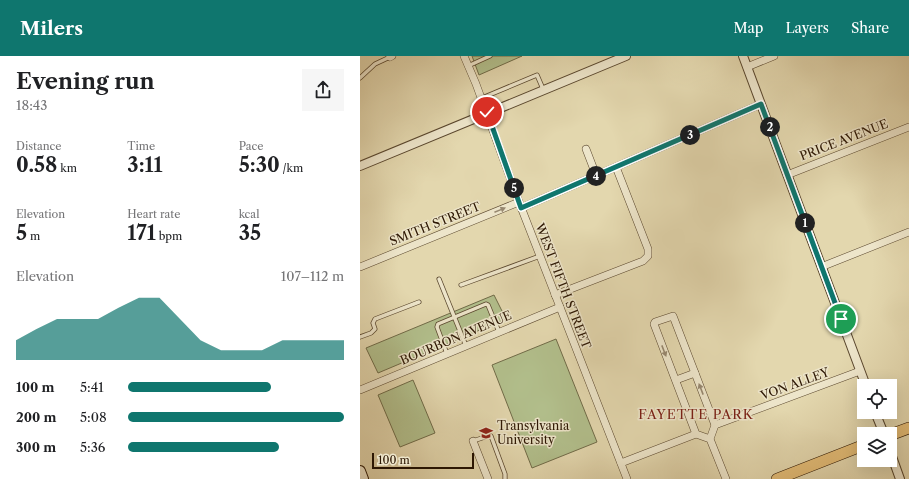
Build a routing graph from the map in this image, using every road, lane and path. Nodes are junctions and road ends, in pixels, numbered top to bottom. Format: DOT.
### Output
graph roads {
  1 [pos="464,56"];
  2 [pos="490,56"];
  3 [pos="626,56"];
  4 [pos="743,56"];
  5 [pos="774,56"];
  6 [pos="391,57"];
  7 [pos="468,66"];
  8 [pos="747,67"];
  9 [pos="360,78"];
  10 [pos="544,90"];
  11 [pos="482,98"];
  12 [pos="761,104"];
  13 [pos="487,112"];
  14 [pos="909,127"];
  15 [pos="586,149"];
  16 [pos="360,166"];
  17 [pos="616,167"];
  18 [pos="787,174"];
  19 [pos="596,176"];
  20 [pos="520,205"];
  21 [pos="909,232"];
  22 [pos="540,256"];
  23 [pos="821,266"];
  24 [pos="360,267"];
  25 [pos="440,279"];
  26 [pos="461,285"];
  27 [pos="555,295"];
  28 [pos="419,302"];
  29 [pos="560,307"];
  30 [pos="454,317"];
  31 [pos="499,332"];
  32 [pos="360,337"];
  33 [pos="466,346"];
  34 [pos="447,354"];
  35 [pos="860,371"];
  36 [pos="695,373"];
  37 [pos="863,379"];
  38 [pos="676,380"];
  39 [pos="360,390"];
  40 [pos="715,425"];
  41 [pos="909,428"];
  42 [pos="897,432"];
  43 [pos="696,434"];
  44 [pos="710,439"];
  45 [pos="473,441"];
  46 [pos="857,448"];
  47 [pos="620,463"];
  48 [pos="896,467"];
  49 [pos="360,471"];
  50 [pos="363,479"];
  51 [pos="488,479"];
  52 [pos="505,479"];
  53 [pos="627,479"];
  54 [pos="726,479"];
  55 [pos="777,479"];
  56 [pos="900,479"];
  1 -- 7 [label="street, WEST FIFTH STREET"];
  2 -- 7 [label="lane"];
  3 -- 10 [label="street"];
  4 -- 8 [label="street"];
  5 -- 8 [label="street"];
  6 -- 9 [label="lane"];
  7 -- 11 [label="street, WEST FIFTH STREET"];
  8 -- 12 [label="street"];
  10 -- 11 [label="lane"];
  10 -- 13 [label="street"];
  11 -- 13 [label="street, WEST FIFTH STREET"];
  12 -- 17 [label="street, SMITH STREET"];
  12 -- 18 [label="street"];
  13 -- 16 [label="street"];
  13 -- 20 [label="street, WEST FIFTH STREET"];
  14 -- 18 [label="street, PRICE AVENUE"];
  15 -- 19 [label="street"];
  17 -- 19 [label="street, SMITH STREET"];
  17 -- 27 [label="street"];
  18 -- 23 [label="street"];
  19 -- 20 [label="street, SMITH STREET"];
  20 -- 22 [label="street, WEST FIFTH STREET"];
  24 -- 20 [label="street, SMITH STREET, one-way"];
  21 -- 23 [label="street"];
  22 -- 26 [label="lane"];
  22 -- 27 [label="street, WEST FIFTH STREET"];
  23 -- 35 [label="street"];
  25 -- 30 [label="lane"];
  27 -- 29 [label="street, WEST FIFTH STREET"];
  28 -- 32 [label="lane"];
  29 -- 31 [label="street, BOURBON AVENUE"];
  29 -- 47 [label="street, WEST FIFTH STREET"];
  30 -- 31 [label="lane"];
  30 -- 33 [label="lane"];
  30 -- 34 [label="lane"];
  31 -- 33 [label="street, BOURBON AVENUE"];
  33 -- 34 [label="street, BOURBON AVENUE"];
  34 -- 39 [label="street, BOURBON AVENUE"];
  35 -- 37 [label="street"];
  35 -- 40 [label="street, VON ALLEY"];
  36 -- 38 [label="street"];
  36 -- 38 [label="street, one-way"];
  40 -- 36 [label="street, one-way"];
  38 -- 43 [label="street"];
  40 -- 44 [label="street"];
  41 -- 42 [label="main road"];
  43 -- 44 [label="street"];
  43 -- 47 [label="street"];
  44 -- 54 [label="street"];
  45 -- 51 [label="street"];
  45 -- 52 [label="lane"];
  46 -- 55 [label="main road"];
  47 -- 53 [label="street, WEST FIFTH STREET"];
  48 -- 56 [label="street"];
  49 -- 50 [label="main road"];
}
